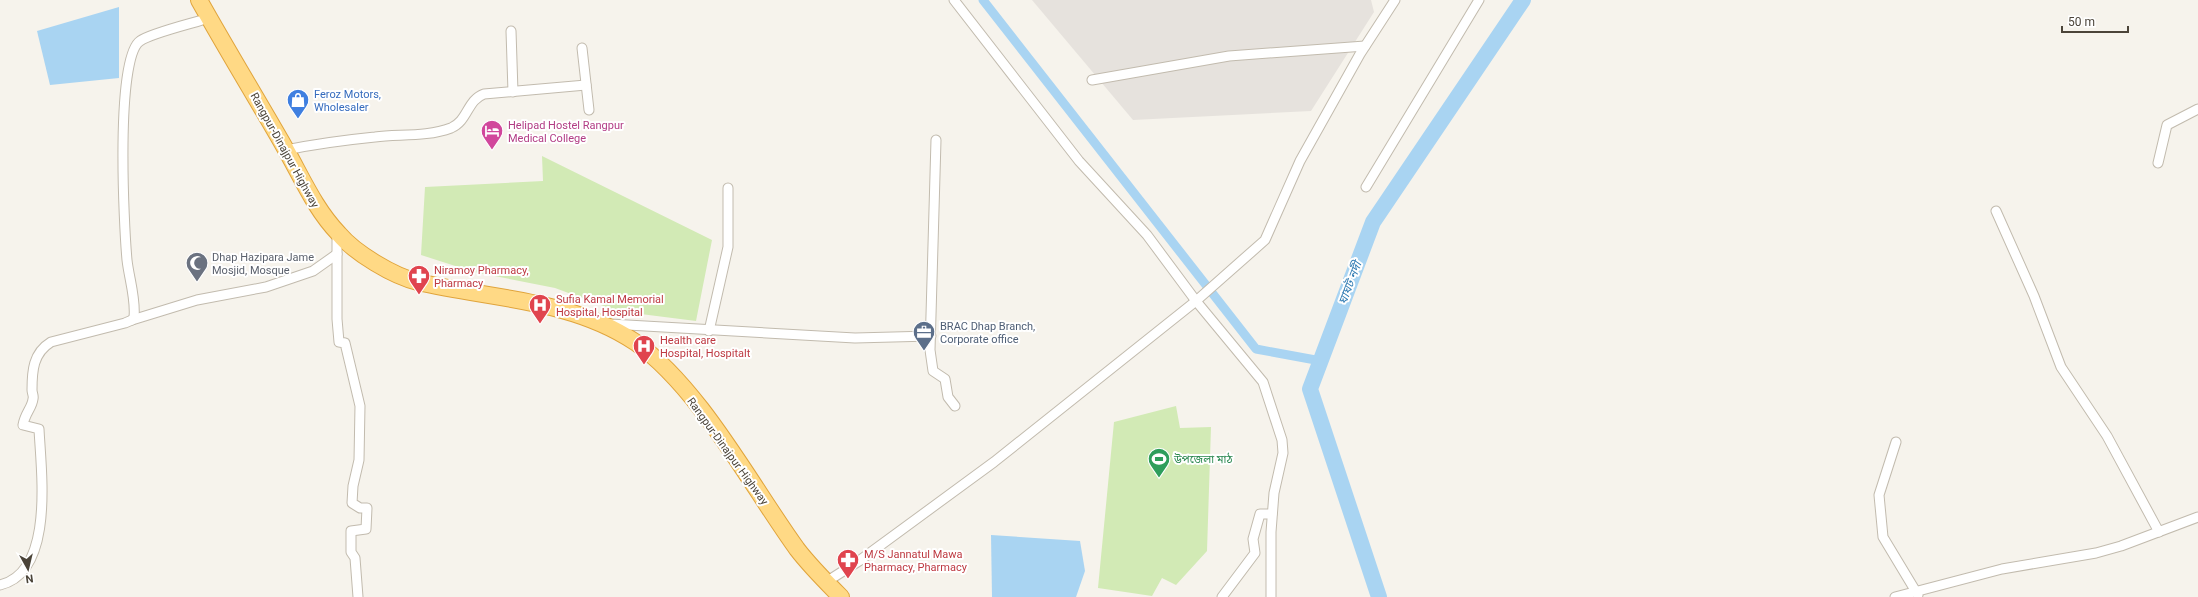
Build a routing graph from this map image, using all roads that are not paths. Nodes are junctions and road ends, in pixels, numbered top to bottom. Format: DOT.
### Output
graph roads {
  1 [pos="199,0"];
  2 [pos="954,0"];
  3 [pos="1395,0"];
  4 [pos="1480,0"];
  5 [pos="209,18"];
  6 [pos="511,31"];
  7 [pos="1365,46"];
  8 [pos="582,48"];
  9 [pos="1092,80"];
  10 [pos="586,85"];
  11 [pos="513,92"];
  12 [pos="2198,109"];
  13 [pos="589,110"];
  14 [pos="936,140"];
  15 [pos="286,150"];
  16 [pos="2158,163"];
  17 [pos="1366,187"];
  18 [pos="728,188"];
  19 [pos="1996,211"];
  20 [pos="337,233"];
  21 [pos="337,254"];
  22 [pos="1198,299"];
  23 [pos="132,320"];
  24 [pos="601,324"];
  25 [pos="709,331"];
  26 [pos="932,336"];
  27 [pos="955,406"];
  28 [pos="1896,442"];
  29 [pos="1272,514"];
  30 [pos="2198,517"];
  31 [pos="2158,532"];
  32 [pos="826,582"];
  33 [pos="0,585"];
  34 [pos="1918,594"];
  35 [pos="358,597"];
  36 [pos="840,597"];
  37 [pos="1222,597"];
  38 [pos="1271,597"];
  39 [pos="1895,597"];
  1 -- 5 [label="highway, Rangpur-Dinajpur Highway"];
  2 -- 22 [label="street"];
  3 -- 7 [label="street"];
  4 -- 17 [label="street"];
  5 -- 15 [label="highway, Rangpur-Dinajpur Highway"];
  5 -- 23 [label="street"];
  6 -- 11 [label="street"];
  7 -- 9 [label="street"];
  7 -- 22 [label="street"];
  8 -- 10 [label="street"];
  10 -- 11 [label="street"];
  10 -- 13 [label="street"];
  11 -- 15 [label="street"];
  12 -- 16 [label="street"];
  14 -- 26 [label="street"];
  15 -- 20 [label="highway, Rangpur-Dinajpur Highway"];
  18 -- 25 [label="street"];
  19 -- 31 [label="street"];
  20 -- 21 [label="street"];
  20 -- 24 [label="highway, Rangpur-Dinajpur Highway"];
  21 -- 23 [label="street"];
  21 -- 35 [label="street"];
  22 -- 29 [label="street"];
  22 -- 32 [label="street"];
  23 -- 33 [label="street"];
  24 -- 25 [label="street"];
  24 -- 32 [label="highway, Rangpur-Dinajpur Highway"];
  25 -- 26 [label="street"];
  26 -- 27 [label="street"];
  28 -- 34 [label="street"];
  29 -- 37 [label="street"];
  29 -- 38 [label="street"];
  30 -- 31 [label="street"];
  31 -- 34 [label="street"];
  32 -- 36 [label="highway, Rangpur-Dinajpur Highway"];
  34 -- 39 [label="street"];
}
